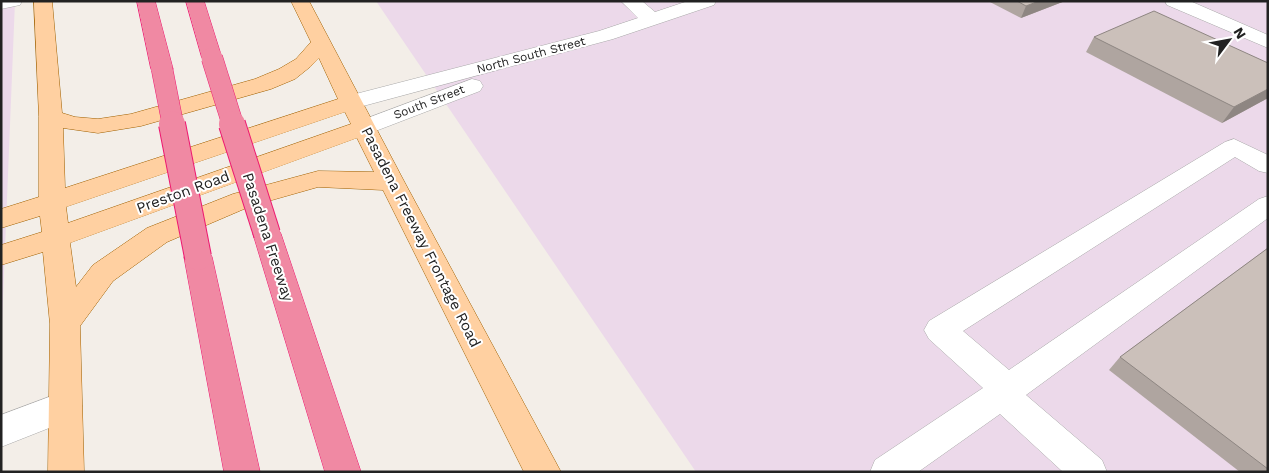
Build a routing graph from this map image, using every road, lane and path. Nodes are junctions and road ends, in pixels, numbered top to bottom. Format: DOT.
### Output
graph roads {
  1 [pos="13,1"];
  2 [pos="42,1"];
  3 [pos="146,1"];
  4 [pos="195,1"];
  5 [pos="300,1"];
  6 [pos="630,1"];
  7 [pos="707,1"];
  8 [pos="1174,1"];
  9 [pos="1,4"];
  10 [pos="652,20"];
  11 [pos="606,35"];
  12 [pos="1268,42"];
  13 [pos="321,43"];
  14 [pos="352,102"];
  15 [pos="51,117"];
  16 [pos="365,127"];
  17 [pos="1268,165"];
  18 [pos="392,183"];
  19 [pos="52,202"];
  20 [pos="1268,205"];
  21 [pos="1,219"];
  22 [pos="56,238"];
  23 [pos="1,255"];
  24 [pos="65,324"];
  25 [pos="1004,392"];
  26 [pos="65,406"];
  27 [pos="1,431"];
  28 [pos="66,472"];
  29 [pos="242,472"];
  30 [pos="343,472"];
  31 [pos="543,472"];
  32 [pos="888,472"];
  33 [pos="1089,472"];
  1 -- 9 [label="street"];
  2 -- 15 [label="main road"];
  3 -- 29 [label="highway, bridge"];
  4 -- 30 [label="highway, Pasadena Freeway, bridge"];
  5 -- 13 [label="main road, Pasadena Freeway Frontage Road"];
  6 -- 10 [label="street"];
  7 -- 10 [label="street, North South Street"];
  8 -- 12 [label="street"];
  10 -- 11 [label="street, North South Street"];
  11 -- 14 [label="street, North South Street"];
  11 -- 16 [label="street, South Street"];
  13 -- 14 [label="main road, Pasadena Freeway Frontage Road"];
  13 -- 15 [label="main road"];
  14 -- 16 [label="main road, Pasadena Freeway Frontage Road"];
  14 -- 19 [label="main road, Preston Road"];
  15 -- 19 [label="main road"];
  16 -- 18 [label="main road, Pasadena Freeway Frontage Road"];
  16 -- 22 [label="main road, Preston Road"];
  17 -- 25 [label="street"];
  18 -- 24 [label="main road"];
  18 -- 31 [label="main road, Pasadena Freeway Frontage Road"];
  19 -- 21 [label="main road, Preston Road"];
  19 -- 22 [label="main road"];
  20 -- 25 [label="street"];
  22 -- 23 [label="main road, Preston Road"];
  22 -- 24 [label="main road"];
  24 -- 26 [label="main road"];
  25 -- 32 [label="street"];
  25 -- 33 [label="street"];
  26 -- 27 [label="street"];
  26 -- 28 [label="main road"];
}
